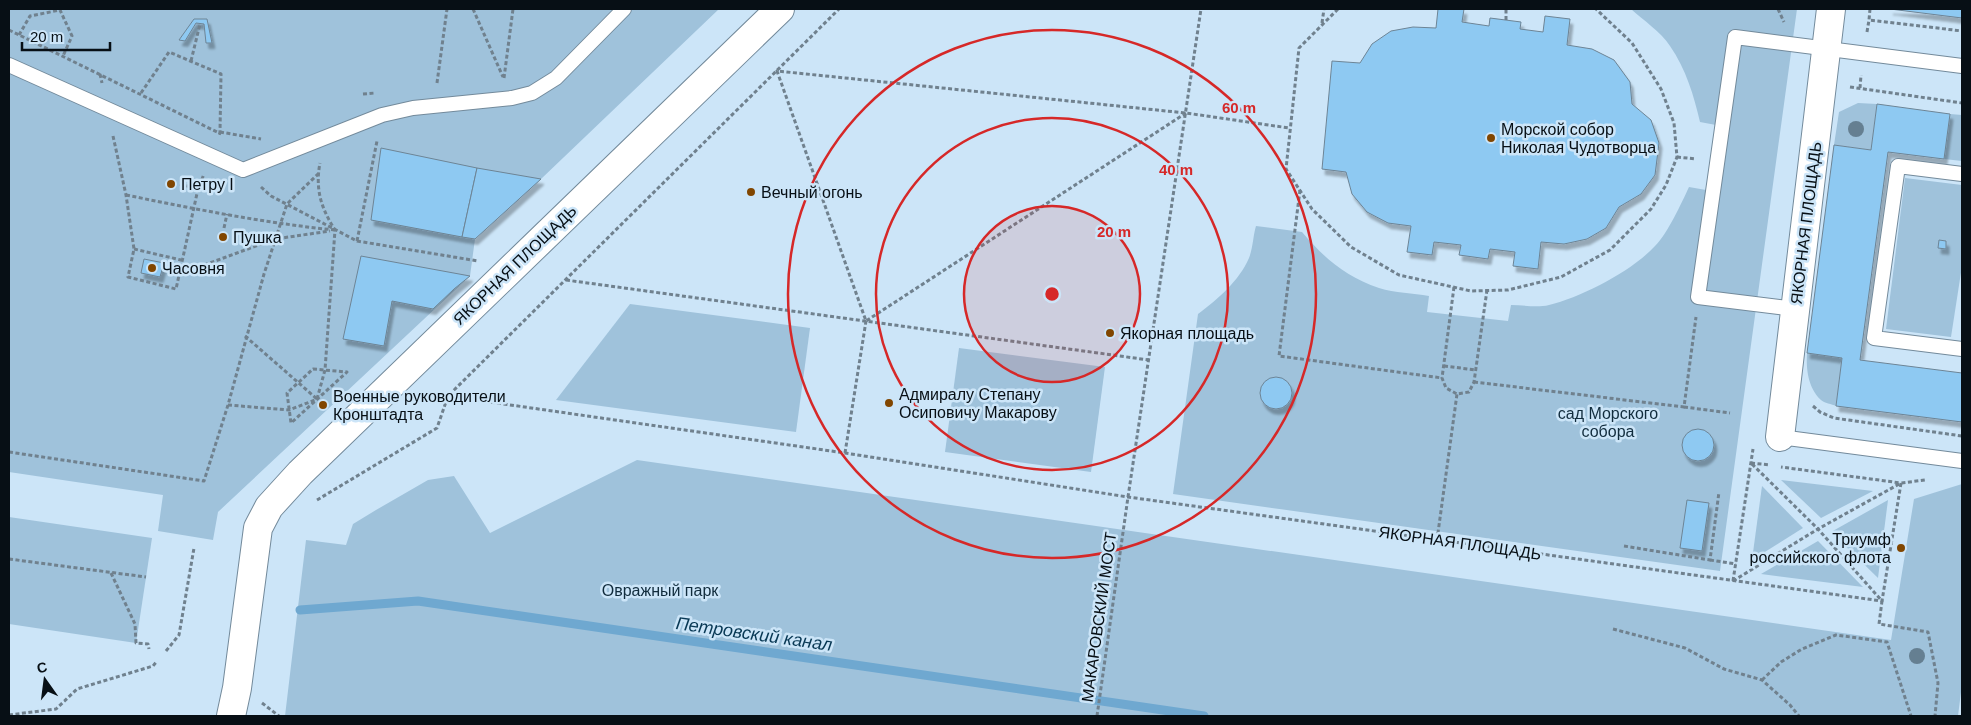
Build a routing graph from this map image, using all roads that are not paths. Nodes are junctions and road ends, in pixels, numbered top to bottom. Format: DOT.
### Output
graph roads {
  1 [pos="624,9"];
  2 [pos="780,9"];
  3 [pos="1831,9"];
  4 [pos="1827,48"];
  5 [pos="9,64"];
  6 [pos="1962,66"];
  7 [pos="1962,174"];
  8 [pos="1795,309"];
  9 [pos="1962,349"];
  10 [pos="1780,438"];
  11 [pos="1962,462"];
  12 [pos="231,716"];
  1 -- 5 [label="lane"];
  2 -- 12 [label="street, ЯКОРНАЯ ПЛОЩАДЬ"];
  3 -- 4 [label="street, ЯКОРНАЯ ПЛОЩАДЬ"];
  4 -- 6 [label="lane"];
  4 -- 8 [label="street, ЯКОРНАЯ ПЛОЩАДЬ"];
  4 -- 8 [label="lane"];
  7 -- 9 [label="lane"];
  8 -- 10 [label="street, ЯКОРНАЯ ПЛОЩАДЬ"];
  10 -- 11 [label="lane"];
}
